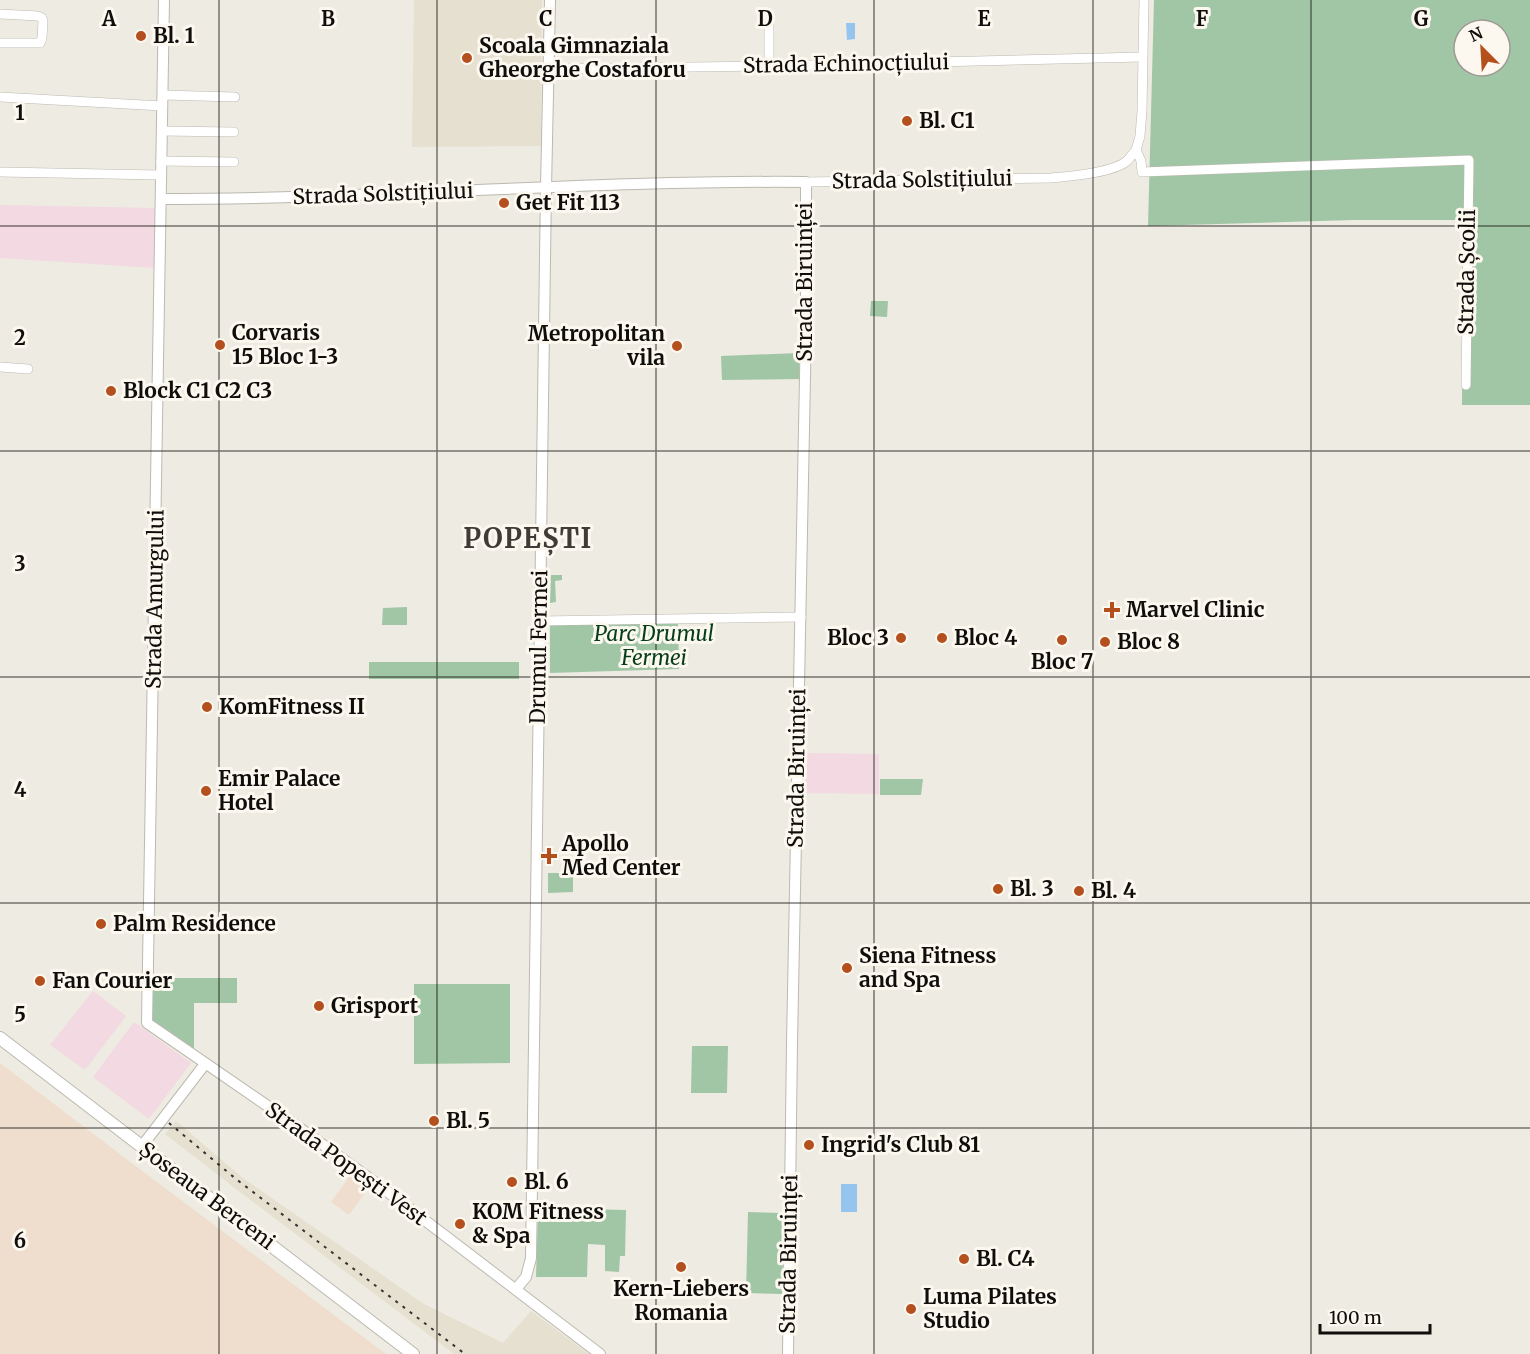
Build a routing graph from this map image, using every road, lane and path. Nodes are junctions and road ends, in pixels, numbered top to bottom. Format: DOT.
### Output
graph roads {
  1 [pos="164,0"];
  2 [pos="550,0"];
  3 [pos="1144,0"];
  4 [pos="0,14"];
  5 [pos="769,25"];
  6 [pos="0,43"];
  7 [pos="1142,57"];
  8 [pos="769,66"];
  9 [pos="549,69"];
  10 [pos="0,97"];
  11 [pos="235,97"];
  12 [pos="163,100"];
  13 [pos="162,131"];
  14 [pos="234,132"];
  15 [pos="1136,150"];
  16 [pos="162,161"];
  17 [pos="234,162"];
  18 [pos="0,172"];
  19 [pos="161,175"];
  20 [pos="806,182"];
  21 [pos="546,188"];
  22 [pos="161,199"];
  23 [pos="0,367"];
  24 [pos="28,369"];
  25 [pos="1466,385"];
  26 [pos="801,617"];
  27 [pos="540,621"];
  28 [pos="147,1023"];
  29 [pos="0,1038"];
  30 [pos="205,1064"];
  31 [pos="142,1146"];
  32 [pos="516,1289"];
  33 [pos="413,1354"];
  34 [pos="600,1354"];
  35 [pos="788,1354"];
  1 -- 12 [label="street, Strada Amurgului"];
  2 -- 9 [label="street, Drumul Fermei"];
  3 -- 7 [label="street"];
  4 -- 6 [label="street"];
  5 -- 8 [label="street"];
  7 -- 8 [label="street, Strada Echinocțiului"];
  7 -- 15 [label="street"];
  8 -- 9 [label="street, Strada Echinocțiului"];
  9 -- 21 [label="street, Drumul Fermei"];
  10 -- 12 [label="street"];
  11 -- 12 [label="street"];
  12 -- 13 [label="street, Strada Amurgului"];
  13 -- 14 [label="street"];
  13 -- 16 [label="street, Strada Amurgului"];
  15 -- 20 [label="street, Strada Solstițiului"];
  15 -- 25 [label="street, Strada Școlii"];
  16 -- 17 [label="street"];
  16 -- 19 [label="street, Strada Amurgului"];
  18 -- 19 [label="street"];
  19 -- 22 [label="street, Strada Amurgului"];
  20 -- 21 [label="street, Strada Solstițiului"];
  20 -- 26 [label="street, Strada Biruinței"];
  21 -- 22 [label="street, Strada Solstițiului"];
  21 -- 27 [label="street, Drumul Fermei"];
  22 -- 28 [label="street, Strada Amurgului"];
  23 -- 24 [label="street"];
  26 -- 27 [label="street"];
  26 -- 35 [label="street, Strada Biruinței"];
  27 -- 32 [label="street, Drumul Fermei"];
  28 -- 30 [label="street, Strada Popești Vest"];
  29 -- 31 [label="main road, Șoseaua Berceni"];
  30 -- 31 [label="street"];
  30 -- 32 [label="street, Strada Popești Vest"];
  31 -- 33 [label="main road, Șoseaua Berceni"];
  32 -- 34 [label="street, Strada Popești Vest"];
}
